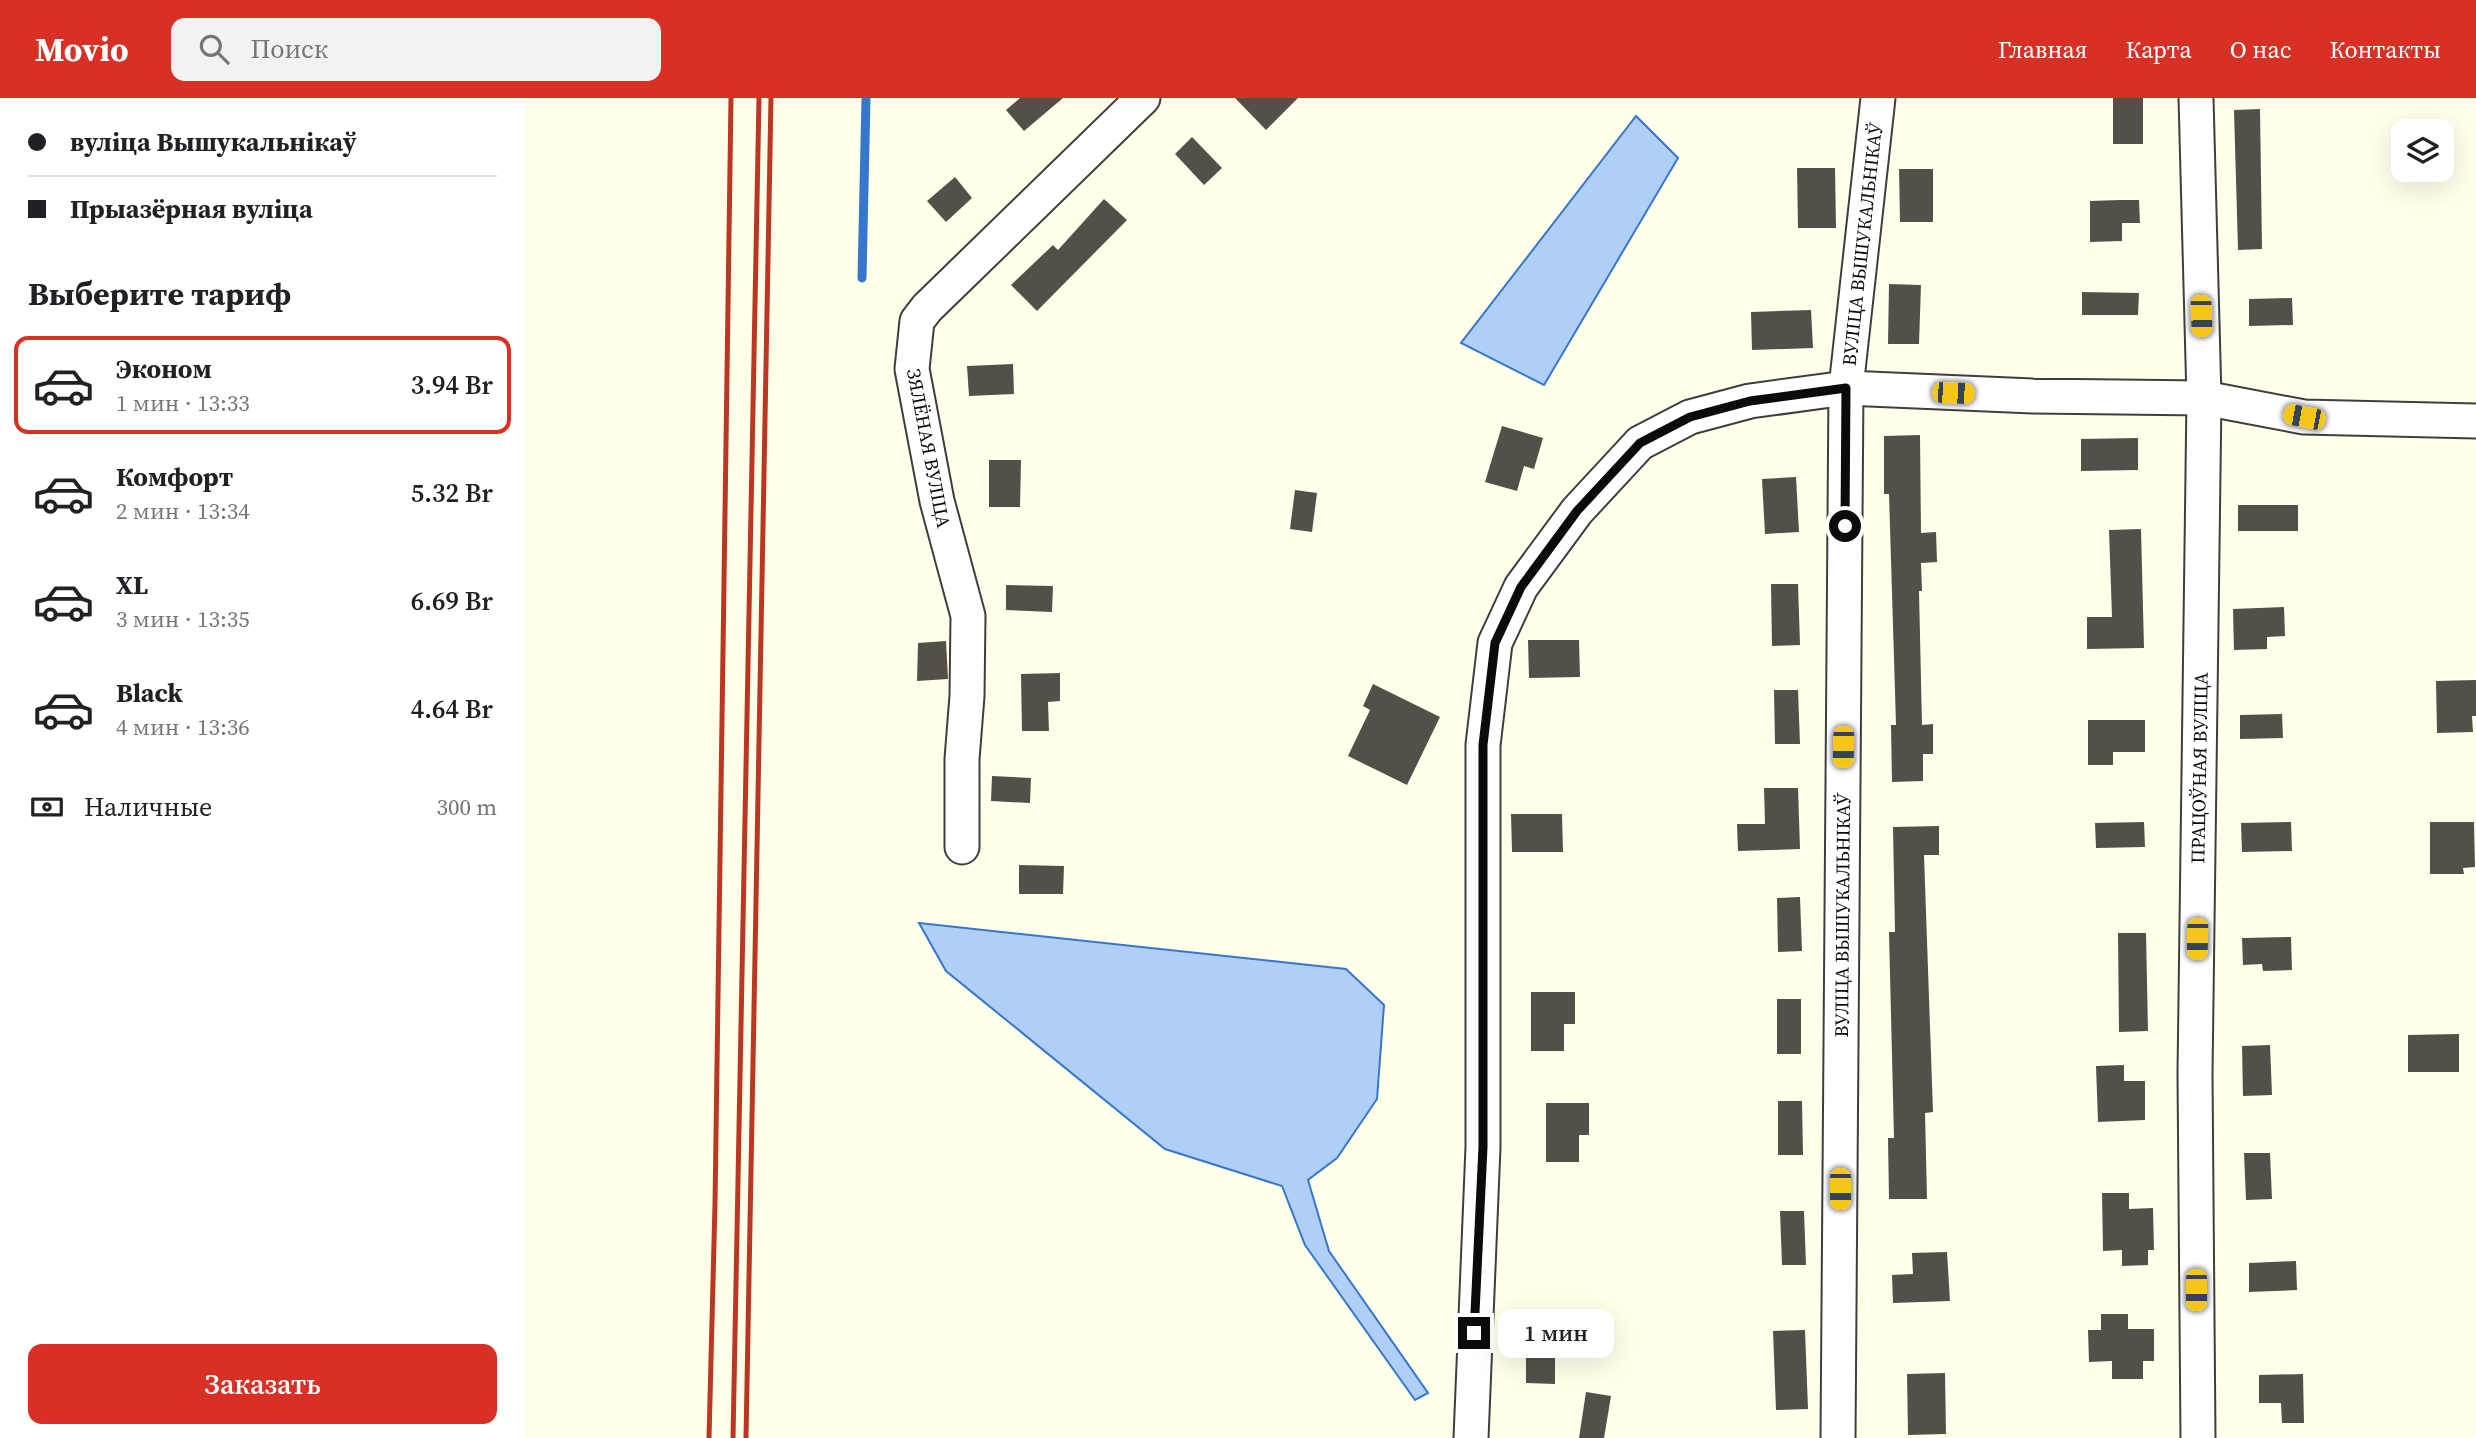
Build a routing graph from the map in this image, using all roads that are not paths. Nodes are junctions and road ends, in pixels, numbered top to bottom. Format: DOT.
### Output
graph roads {
  1 [pos="1143,98"];
  2 [pos="1878,98"];
  3 [pos="2196,98"];
  4 [pos="1846,388"];
  5 [pos="2204,398"];
  6 [pos="2476,421"];
  7 [pos="962,847"];
  8 [pos="1471,1438"];
  9 [pos="1838,1438"];
  10 [pos="2198,1438"];
  1 -- 7 [label="street, ЗЯЛЁНАЯ ВУЛІЦА"];
  2 -- 4 [label="street, ВУЛІЦА ВЫШУКАЛЬНІКАЎ"];
  3 -- 5 [label="street, ПРАЦОЎНАЯ ВУЛІЦА"];
  4 -- 5 [label="street"];
  4 -- 8 [label="street"];
  4 -- 9 [label="street, ВУЛІЦА ВЫШУКАЛЬНІКАЎ"];
  5 -- 6 [label="street"];
  5 -- 10 [label="street, ПРАЦОЎНАЯ ВУЛІЦА"];
}
